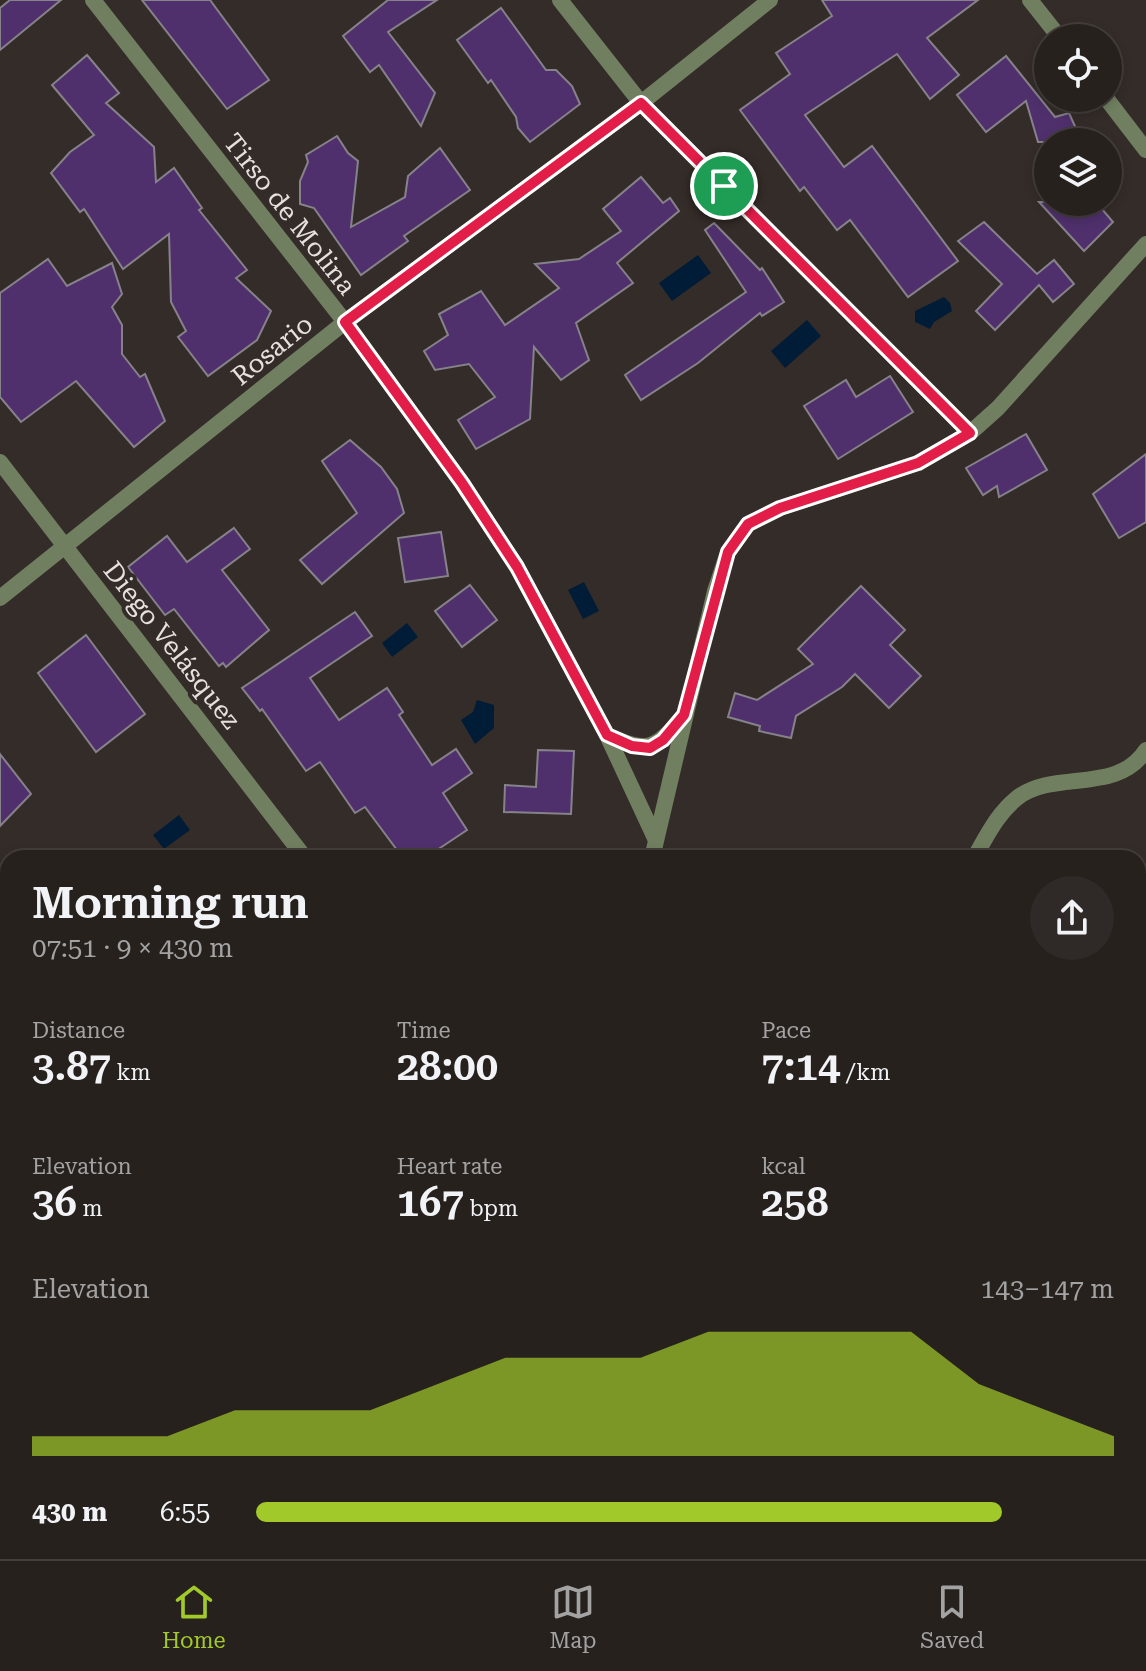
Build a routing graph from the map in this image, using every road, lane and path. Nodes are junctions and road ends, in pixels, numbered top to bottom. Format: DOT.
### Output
graph roads {
  1 [pos="93,0"];
  2 [pos="560,0"];
  3 [pos="770,0"];
  4 [pos="1030,0"];
  5 [pos="1049,24"];
  6 [pos="641,103"];
  7 [pos="1117,112"];
  8 [pos="1146,150"];
  9 [pos="1146,244"];
  10 [pos="345,322"];
  11 [pos="970,433"];
  12 [pos="0,462"];
  13 [pos="65,545"];
  14 [pos="0,598"];
  15 [pos="684,715"];
  16 [pos="607,735"];
  17 [pos="1146,750"];
  18 [pos="655,838"];
  19 [pos="299,850"];
  20 [pos="653,850"];
  21 [pos="979,850"];
  1 -- 10 [label="street, Tirso de Molina"];
  2 -- 6 [label="street"];
  3 -- 6 [label="street, Rosario"];
  4 -- 5 [label="street"];
  6 -- 10 [label="street, Rosario"];
  6 -- 11 [label="street"];
  7 -- 8 [label="street"];
  9 -- 11 [label="street"];
  10 -- 13 [label="street, Rosario"];
  10 -- 16 [label="street, Tirso de Molina"];
  11 -- 15 [label="street"];
  12 -- 13 [label="street, Diego Velásquez"];
  13 -- 14 [label="street, Rosario"];
  13 -- 19 [label="street, Diego Velásquez"];
  15 -- 16 [label="street"];
  15 -- 18 [label="street"];
  16 -- 18 [label="street, Tirso de Molina"];
  17 -- 21 [label="street"];
  18 -- 20 [label="street"];
}
